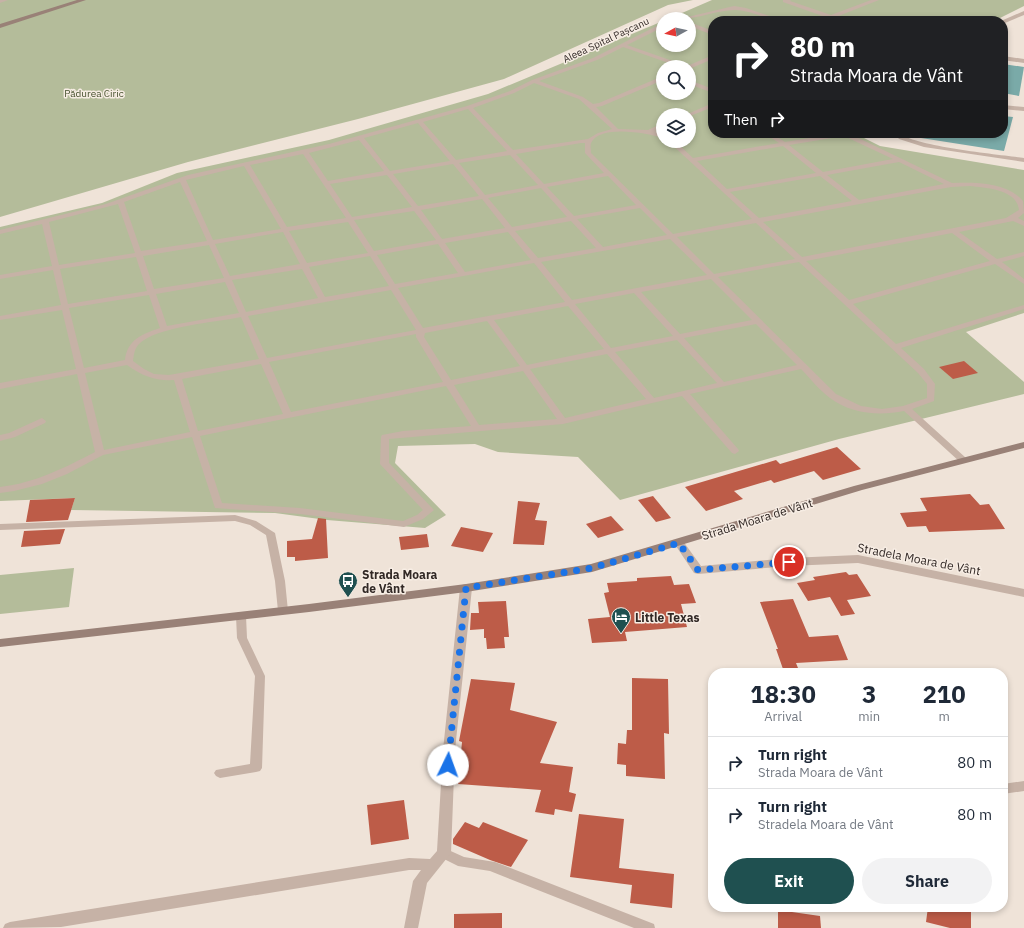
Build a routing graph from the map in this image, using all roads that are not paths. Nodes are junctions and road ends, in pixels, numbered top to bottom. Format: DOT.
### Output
graph roads {
  1 [pos="5,0"];
  2 [pos="83,0"];
  3 [pos="788,0"];
  4 [pos="876,0"];
  5 [pos="0,1"];
  6 [pos="1024,13"];
  7 [pos="696,16"];
  8 [pos="766,16"];
  9 [pos="828,16"];
  10 [pos="834,16"];
  11 [pos="1008,20"];
  12 [pos="0,26"];
  13 [pos="696,27"];
  14 [pos="656,28"];
  15 [pos="708,31"];
  16 [pos="621,45"];
  17 [pos="708,59"];
  18 [pos="1008,59"];
  19 [pos="665,60"];
  20 [pos="1024,61"];
  21 [pos="696,64"];
  22 [pos="534,81"];
  23 [pos="656,81"];
  24 [pos="696,85"];
  25 [pos="708,89"];
  26 [pos="592,106"];
  27 [pos="469,107"];
  28 [pos="708,107"];
  29 [pos="1008,107"];
  30 [pos="1024,109"];
  31 [pos="696,112"];
  32 [pos="419,121"];
  33 [pos="656,129"];
  34 [pos="617,131"];
  35 [pos="650,132"];
  36 [pos="656,134"];
  37 [pos="362,138"];
  38 [pos="775,138"];
  39 [pos="821,138"];
  40 [pos="854,138"];
  41 [pos="901,138"];
  42 [pos="588,141"];
  43 [pos="784,144"];
  44 [pos="678,148"];
  45 [pos="305,152"];
  46 [pos="511,152"];
  47 [pos="691,160"];
  48 [pos="901,160"];
  49 [pos="1024,160"];
  50 [pos="455,162"];
  51 [pos="246,164"];
  52 [pos="389,173"];
  53 [pos="609,174"];
  54 [pos="822,174"];
  55 [pos="182,179"];
  56 [pos="326,183"];
  57 [pos="951,185"];
  58 [pos="543,186"];
  59 [pos="725,190"];
  60 [pos="1024,193"];
  61 [pos="1013,195"];
  62 [pos="484,197"];
  63 [pos="121,202"];
  64 [pos="857,202"];
  65 [pos="642,206"];
  66 [pos="416,208"];
  67 [pos="573,218"];
  68 [pos="1013,218"];
  69 [pos="350,219"];
  70 [pos="758,221"];
  71 [pos="45,222"];
  72 [pos="1024,224"];
  73 [pos="511,229"];
  74 [pos="285,230"];
  75 [pos="953,231"];
  76 [pos="0,232"];
  77 [pos="672,236"];
  78 [pos="211,242"];
  79 [pos="440,242"];
  80 [pos="601,249"];
  81 [pos="139,254"];
  82 [pos="372,254"];
  83 [pos="1024,254"];
  84 [pos="537,261"];
  85 [pos="801,261"];
  86 [pos="996,262"];
  87 [pos="304,266"];
  88 [pos="55,268"];
  89 [pos="463,274"];
  90 [pos="0,277"];
  91 [pos="714,277"];
  92 [pos="228,279"];
  93 [pos="1024,282"];
  94 [pos="394,287"];
  95 [pos="636,291"];
  96 [pos="151,292"];
  97 [pos="323,300"];
  98 [pos="569,303"];
  99 [pos="848,304"];
  100 [pos="64,307"];
  101 [pos="1024,307"];
  102 [pos="243,314"];
  103 [pos="0,318"];
  104 [pos="489,318"];
  105 [pos="758,321"];
  106 [pos="164,329"];
  107 [pos="421,331"];
  108 [pos="678,337"];
  109 [pos="895,347"];
  110 [pos="609,351"];
  111 [pos="264,361"];
  112 [pos="129,362"];
  113 [pos="803,366"];
  114 [pos="525,368"];
  115 [pos="80,371"];
  116 [pos="177,377"];
  117 [pos="448,383"];
  118 [pos="722,384"];
  119 [pos="0,386"];
  120 [pos="684,393"];
  121 [pos="652,401"];
  122 [pos="907,409"];
  123 [pos="288,416"];
  124 [pos="42,421"];
  125 [pos="563,421"];
  126 [pos="477,429"];
  127 [pos="196,434"];
  128 [pos="0,438"];
  129 [pos="1024,445"];
  130 [pos="735,451"];
  131 [pos="100,454"];
  132 [pos="963,460"];
  133 [pos="0,490"];
  134 [pos="0,527"];
  135 [pos="679,543"];
  136 [pos="466,588"];
  137 [pos="1024,593"];
  138 [pos="282,611"];
  139 [pos="241,616"];
  140 [pos="0,643"];
  141 [pos="220,772"];
  142 [pos="1024,786"];
  143 [pos="1008,788"];
  144 [pos="444,854"];
  145 [pos="434,865"];
  146 [pos="10,928"];
  147 [pos="411,928"];
  148 [pos="649,928"];
  1 -- 5 [label="lane"];
  2 -- 12 [label="main road"];
  3 -- 9 [label="lane"];
  4 -- 10 [label="lane"];
  6 -- 11 [label="lane"];
  7 -- 8 [label="lane"];
  13 -- 15 [label="lane"];
  14 -- 16 [label="lane, Aleea Spital Pașcanu"];
  16 -- 19 [label="lane"];
  16 -- 22 [label="lane, Aleea Spital Pașcanu"];
  17 -- 21 [label="lane"];
  18 -- 20 [label="lane"];
  22 -- 26 [label="lane"];
  22 -- 27 [label="lane, Aleea Spital Pașcanu"];
  23 -- 26 [label="lane"];
  24 -- 25 [label="lane"];
  26 -- 34 [label="lane"];
  27 -- 32 [label="lane, Aleea Spital Pașcanu"];
  27 -- 46 [label="lane"];
  28 -- 31 [label="lane"];
  29 -- 30 [label="lane"];
  32 -- 37 [label="lane, Aleea Spital Pașcanu"];
  32 -- 50 [label="lane"];
  33 -- 35 [label="lane"];
  34 -- 35 [label="lane"];
  34 -- 42 [label="lane"];
  35 -- 36 [label="lane"];
  37 -- 45 [label="lane, Aleea Spital Pașcanu"];
  37 -- 52 [label="lane"];
  38 -- 43 [label="lane"];
  39 -- 43 [label="lane"];
  40 -- 48 [label="lane"];
  41 -- 49 [label="lane"];
  42 -- 46 [label="lane"];
  42 -- 53 [label="lane"];
  43 -- 47 [label="lane"];
  43 -- 54 [label="lane"];
  44 -- 47 [label="lane"];
  45 -- 51 [label="lane, Aleea Spital Pașcanu"];
  45 -- 56 [label="lane"];
  46 -- 50 [label="lane"];
  46 -- 58 [label="lane"];
  47 -- 59 [label="lane"];
  48 -- 54 [label="lane"];
  48 -- 57 [label="lane"];
  50 -- 52 [label="lane"];
  50 -- 62 [label="lane"];
  51 -- 55 [label="lane, Aleea Spital Pașcanu"];
  51 -- 74 [label="lane"];
  52 -- 56 [label="lane"];
  52 -- 66 [label="lane"];
  53 -- 58 [label="lane"];
  53 -- 65 [label="lane"];
  54 -- 59 [label="lane"];
  54 -- 64 [label="lane"];
  55 -- 63 [label="lane, Aleea Spital Pașcanu"];
  55 -- 78 [label="lane"];
  56 -- 69 [label="lane"];
  57 -- 61 [label="lane"];
  57 -- 64 [label="lane"];
  58 -- 62 [label="lane"];
  58 -- 67 [label="lane"];
  59 -- 70 [label="lane"];
  60 -- 61 [label="lane"];
  61 -- 68 [label="lane"];
  62 -- 66 [label="lane"];
  62 -- 73 [label="lane"];
  63 -- 71 [label="lane, Aleea Spital Pașcanu"];
  63 -- 81 [label="lane"];
  64 -- 70 [label="lane"];
  65 -- 67 [label="lane"];
  65 -- 77 [label="lane"];
  66 -- 69 [label="lane"];
  66 -- 79 [label="lane"];
  67 -- 73 [label="lane"];
  67 -- 80 [label="lane"];
  68 -- 72 [label="lane"];
  68 -- 75 [label="lane"];
  69 -- 74 [label="lane"];
  69 -- 82 [label="lane"];
  70 -- 77 [label="lane"];
  70 -- 85 [label="lane"];
  71 -- 76 [label="lane, Aleea Spital Pașcanu"];
  71 -- 88 [label="lane"];
  73 -- 79 [label="lane"];
  73 -- 84 [label="lane"];
  74 -- 78 [label="lane"];
  74 -- 87 [label="lane"];
  75 -- 85 [label="lane"];
  75 -- 86 [label="lane"];
  77 -- 80 [label="lane"];
  77 -- 91 [label="lane"];
  78 -- 81 [label="lane"];
  78 -- 92 [label="lane"];
  79 -- 82 [label="lane"];
  79 -- 89 [label="lane"];
  80 -- 84 [label="lane"];
  81 -- 88 [label="lane"];
  81 -- 96 [label="lane"];
  82 -- 87 [label="lane"];
  82 -- 94 [label="lane"];
  83 -- 86 [label="lane"];
  84 -- 89 [label="lane"];
  84 -- 98 [label="lane"];
  85 -- 91 [label="lane"];
  85 -- 99 [label="lane"];
  86 -- 93 [label="lane"];
  86 -- 99 [label="lane"];
  87 -- 92 [label="lane"];
  87 -- 97 [label="lane"];
  88 -- 90 [label="lane"];
  88 -- 100 [label="lane"];
  89 -- 94 [label="lane"];
  91 -- 95 [label="lane"];
  91 -- 105 [label="lane"];
  92 -- 96 [label="lane"];
  92 -- 102 [label="lane"];
  94 -- 97 [label="lane"];
  94 -- 107 [label="lane"];
  95 -- 98 [label="lane"];
  95 -- 108 [label="lane"];
  96 -- 100 [label="lane"];
  96 -- 106 [label="lane"];
  97 -- 102 [label="lane"];
  98 -- 104 [label="lane"];
  98 -- 110 [label="lane"];
  99 -- 109 [label="lane"];
  100 -- 103 [label="lane"];
  100 -- 115 [label="lane"];
  101 -- 109 [label="lane"];
  102 -- 106 [label="lane"];
  102 -- 111 [label="lane"];
  104 -- 107 [label="lane"];
  104 -- 114 [label="lane"];
  105 -- 108 [label="lane"];
  105 -- 113 [label="lane"];
  106 -- 112 [label="lane"];
  107 -- 111 [label="lane"];
  107 -- 117 [label="lane"];
  108 -- 110 [label="lane"];
  108 -- 118 [label="lane"];
  109 -- 122 [label="lane"];
  110 -- 114 [label="lane"];
  110 -- 121 [label="lane"];
  111 -- 116 [label="lane"];
  111 -- 123 [label="lane"];
  112 -- 115 [label="lane"];
  112 -- 116 [label="lane"];
  113 -- 118 [label="lane"];
  113 -- 122 [label="lane"];
  114 -- 117 [label="lane"];
  114 -- 125 [label="lane"];
  115 -- 119 [label="lane"];
  115 -- 131 [label="lane"];
  116 -- 127 [label="lane"];
  117 -- 123 [label="lane"];
  117 -- 126 [label="lane"];
  118 -- 120 [label="lane"];
  120 -- 121 [label="lane"];
  120 -- 130 [label="lane"];
  121 -- 125 [label="lane"];
  122 -- 132 [label="lane"];
  123 -- 127 [label="lane"];
  124 -- 128 [label="lane"];
  125 -- 126 [label="lane"];
  126 -- 127 [label="lane"];
  127 -- 131 [label="lane"];
  129 -- 132 [label="main road, Strada Moara de Vânt"];
  131 -- 133 [label="lane"];
  132 -- 135 [label="main road, Strada Moara de Vânt"];
  134 -- 138 [label="lane"];
  135 -- 136 [label="main road, Strada Moara de Vânt"];
  135 -- 137 [label="street, Stradela Moara de Vânt"];
  136 -- 138 [label="main road, Strada Moara de Vânt"];
  136 -- 144 [label="street"];
  138 -- 139 [label="main road, Strada Moara de Vânt"];
  139 -- 140 [label="main road, Strada Moara de Vânt"];
  139 -- 141 [label="lane"];
  142 -- 143 [label="street"];
  144 -- 145 [label="street"];
  144 -- 148 [label="lane"];
  145 -- 146 [label="street"];
  145 -- 147 [label="street"];
}
